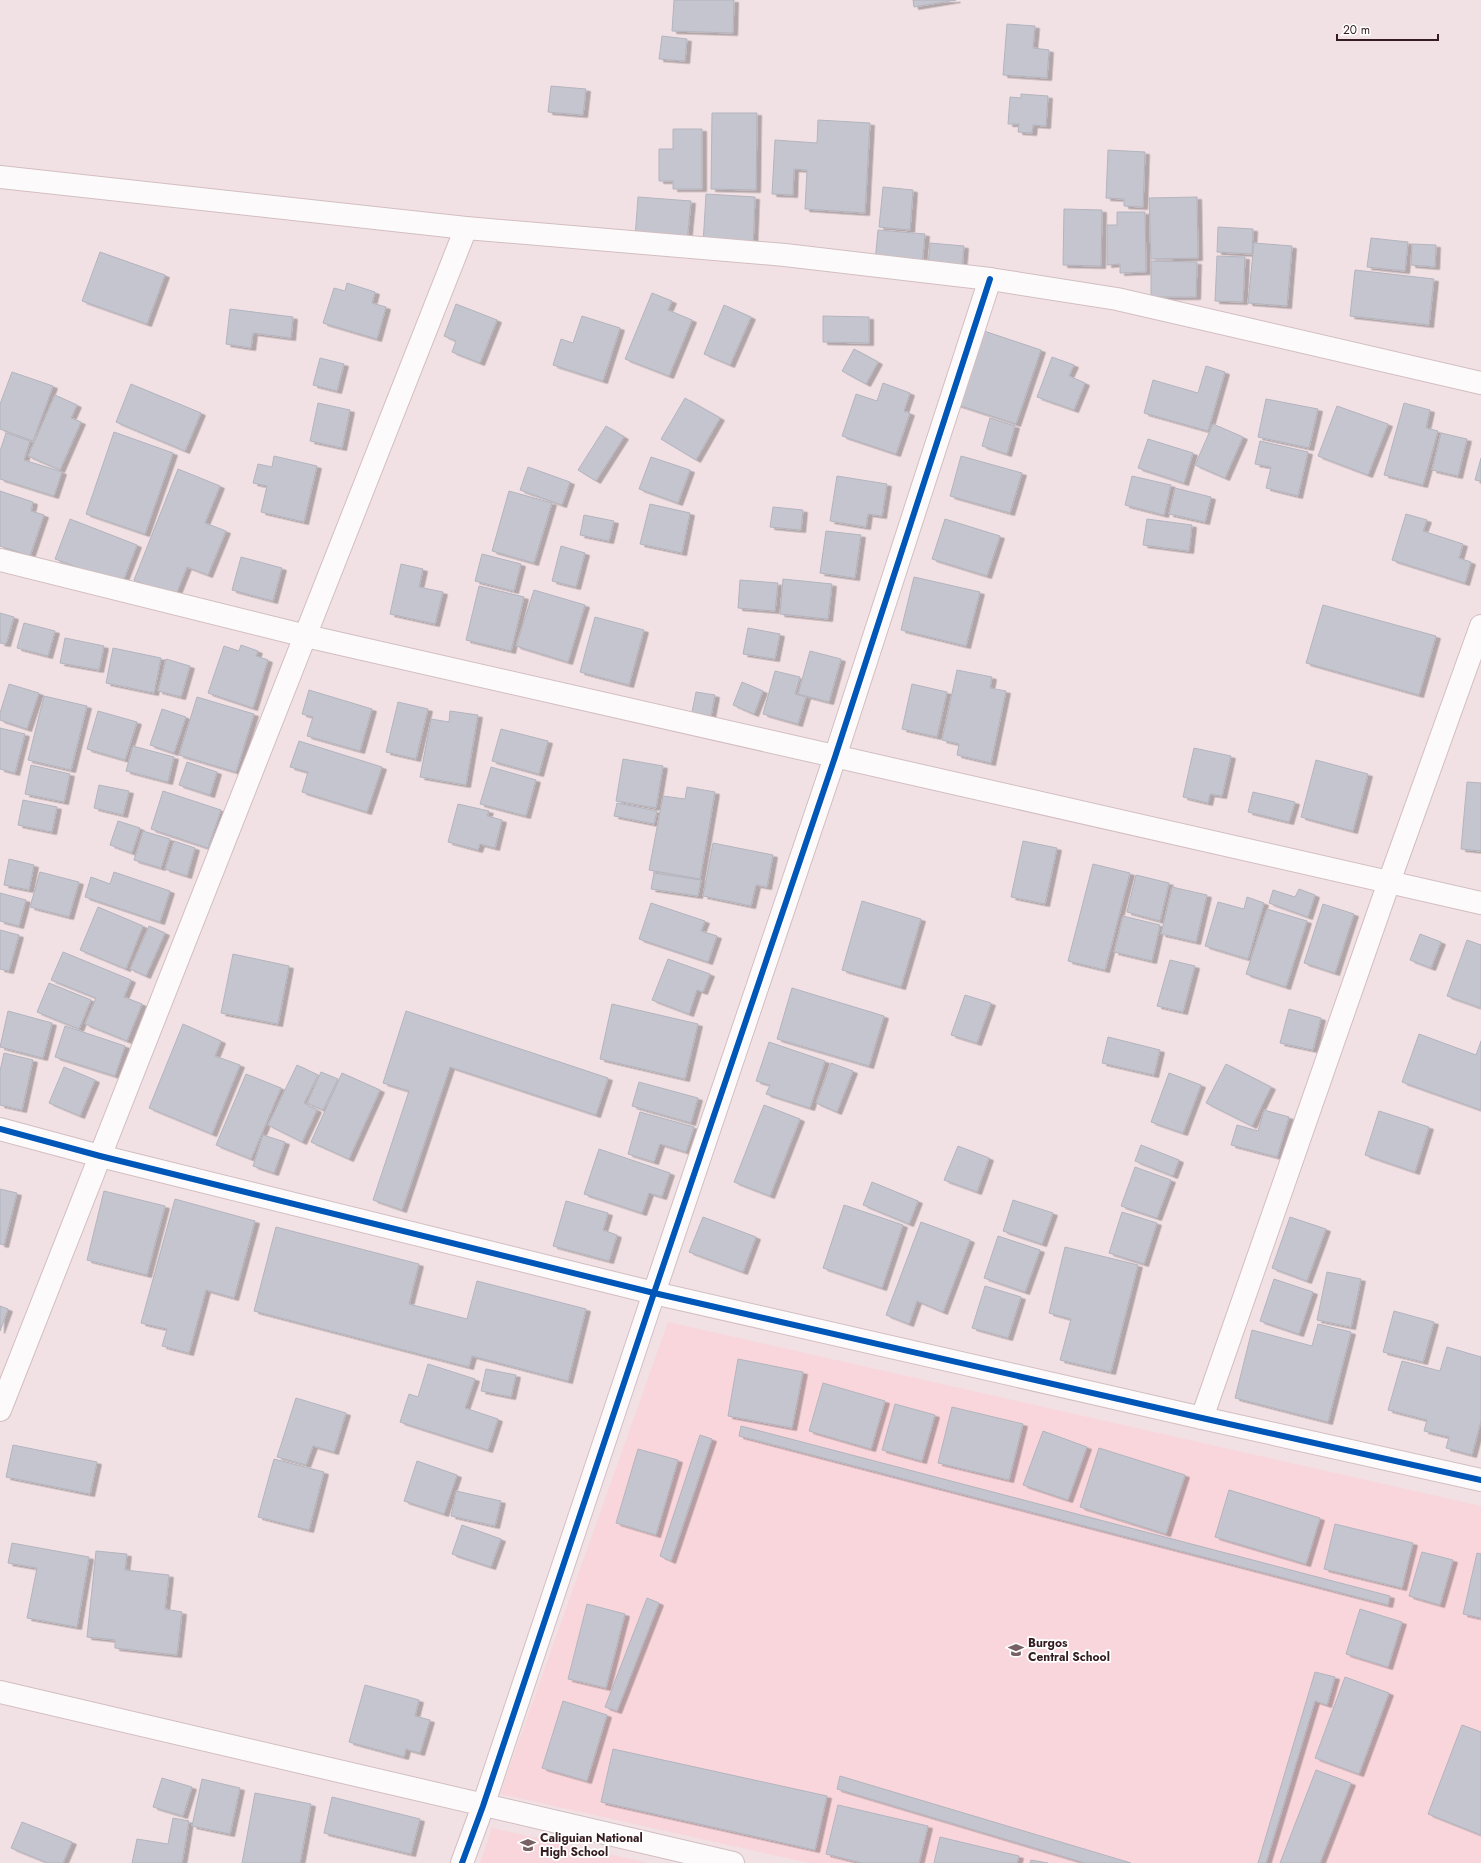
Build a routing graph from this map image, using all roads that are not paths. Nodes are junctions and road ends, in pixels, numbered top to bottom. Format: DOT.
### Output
graph roads {
  1 [pos="0,177"];
  2 [pos="466,228"];
  3 [pos="990,279"];
  4 [pos="1481,383"];
  5 [pos="0,560"];
  6 [pos="1481,626"];
  7 [pos="306,636"];
  8 [pos="835,757"];
  9 [pos="1389,882"];
  10 [pos="1481,903"];
  11 [pos="0,1129"];
  12 [pos="100,1156"];
  13 [pos="654,1293"];
  14 [pos="0,1410"];
  15 [pos="1202,1418"];
  16 [pos="1481,1480"];
  17 [pos="0,1692"];
  18 [pos="483,1806"];
  19 [pos="462,1863"];
  20 [pos="733,1863"];
  1 -- 2 [label="street"];
  2 -- 3 [label="street"];
  2 -- 7 [label="street"];
  3 -- 4 [label="street"];
  3 -- 8 [label="street"];
  5 -- 7 [label="street"];
  6 -- 9 [label="street"];
  7 -- 8 [label="street"];
  7 -- 12 [label="street"];
  8 -- 9 [label="street"];
  8 -- 13 [label="street"];
  9 -- 10 [label="street"];
  9 -- 15 [label="street"];
  11 -- 12 [label="street"];
  12 -- 13 [label="street"];
  12 -- 14 [label="street"];
  13 -- 15 [label="street"];
  13 -- 18 [label="street"];
  15 -- 16 [label="street"];
  17 -- 18 [label="street"];
  18 -- 19 [label="street"];
  18 -- 20 [label="street"];
}
